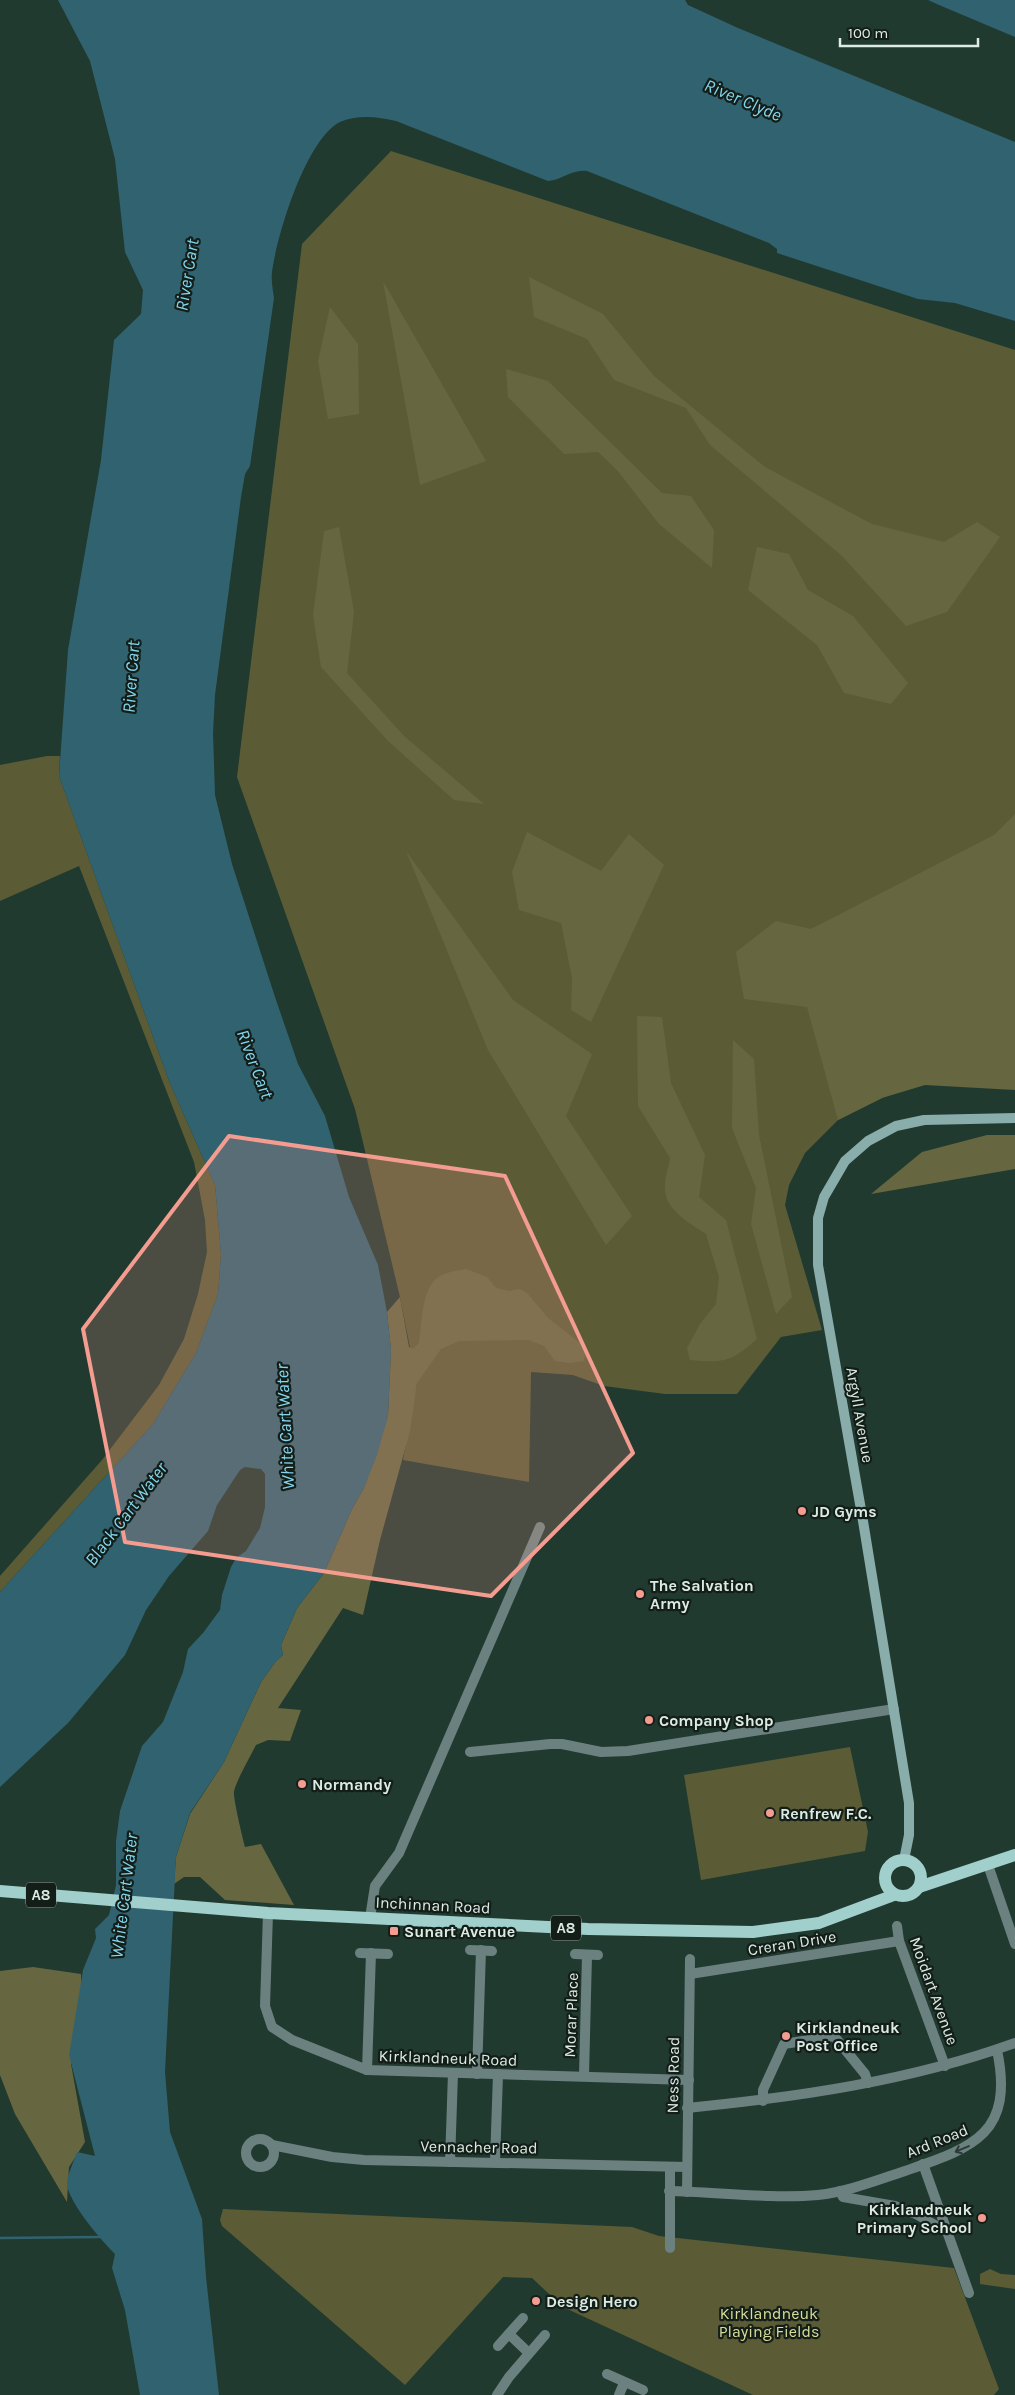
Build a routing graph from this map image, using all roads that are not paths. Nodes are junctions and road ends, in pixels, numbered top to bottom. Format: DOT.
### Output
graph roads {
  1 [pos="1015,1118"];
  2 [pos="540,1527"];
  3 [pos="894,1709"];
  4 [pos="470,1752"];
  5 [pos="1015,1856"];
  6 [pos="904,1860"];
  7 [pos="988,1866"];
  8 [pos="920,1874"];
  9 [pos="939,1879"];
  10 [pos="884,1882"];
  11 [pos="919,1887"];
  12 [pos="0,1891"];
  13 [pos="894,1895"];
  14 [pos="862,1906"];
  15 [pos="268,1913"];
  16 [pos="370,1918"];
  17 [pos="896,1926"];
  18 [pos="899,1941"];
  19 [pos="1015,1944"];
  20 [pos="470,1950"];
  21 [pos="481,1950"];
  22 [pos="492,1951"];
  23 [pos="388,1954"];
  24 [pos="575,1954"];
  25 [pos="690,1959"];
  26 [pos="690,1974"];
  27 [pos="1015,2043"];
  28 [pos="997,2050"];
  29 [pos="945,2066"];
  30 [pos="368,2070"];
  31 [pos="453,2073"];
  32 [pos="477,2074"];
  33 [pos="498,2074"];
  34 [pos="584,2076"];
  35 [pos="689,2080"];
  36 [pos="868,2083"];
  37 [pos="764,2100"];
  38 [pos="688,2108"];
  39 [pos="272,2145"];
  40 [pos="450,2162"];
  41 [pos="495,2162"];
  42 [pos="923,2164"];
  43 [pos="670,2166"];
  44 [pos="687,2167"];
  45 [pos="669,2191"];
  46 [pos="840,2191"];
  47 [pos="687,2192"];
  48 [pos="947,2232"];
  49 [pos="670,2248"];
  50 [pos="969,2293"];
  51 [pos="523,2318"];
  52 [pos="509,2334"];
  53 [pos="545,2335"];
  54 [pos="498,2346"];
  55 [pos="529,2353"];
  56 [pos="607,2374"];
  57 [pos="624,2383"];
  58 [pos="643,2390"];
  59 [pos="497,2395"];
  60 [pos="619,2395"];
  1 -- 3 [label="street, Argyll Avenue"];
  2 -- 16 [label="street"];
  3 -- 4 [label="street"];
  3 -- 6 [label="street, Argyll Avenue"];
  5 -- 7 [label="main road"];
  6 -- 8 [label="main road"];
  6 -- 10 [label="main road"];
  7 -- 9 [label="main road"];
  7 -- 19 [label="street"];
  8 -- 9 [label="main road"];
  8 -- 11 [label="main road"];
  9 -- 11 [label="main road"];
  10 -- 13 [label="main road"];
  10 -- 14 [label="main road, Inchinnan Road / A8"];
  11 -- 13 [label="main road"];
  12 -- 15 [label="main road, Inchinnan Road / A8"];
  13 -- 14 [label="main road, Inchinnan Road / A8"];
  14 -- 16 [label="main road, Inchinnan Road / A8"];
  15 -- 16 [label="main road, Inchinnan Road / A8"];
  15 -- 30 [label="street, Kirklandneuk Road"];
  17 -- 18 [label="street, Moidart Avenue"];
  18 -- 26 [label="street, Creran Drive"];
  18 -- 29 [label="street, Moidart Avenue"];
  20 -- 21 [label="street"];
  21 -- 22 [label="street"];
  21 -- 32 [label="street"];
  23 -- 30 [label="street"];
  24 -- 34 [label="street, Morar Place"];
  25 -- 26 [label="street, Ness Road"];
  26 -- 35 [label="street, Ness Road"];
  27 -- 28 [label="street"];
  28 -- 29 [label="street"];
  28 -- 42 [label="street, Ard Road, one-way"];
  29 -- 36 [label="street"];
  30 -- 31 [label="street, Kirklandneuk Road"];
  31 -- 32 [label="street, Kirklandneuk Road"];
  31 -- 40 [label="street"];
  32 -- 33 [label="street, Kirklandneuk Road"];
  33 -- 34 [label="street, Kirklandneuk Road"];
  33 -- 41 [label="street"];
  34 -- 35 [label="street, Kirklandneuk Road"];
  35 -- 38 [label="street, Ness Road"];
  36 -- 37 [label="street"];
  36 -- 37 [label="street"];
  37 -- 38 [label="street"];
  38 -- 44 [label="street, Ness Road"];
  39 -- 40 [label="street, Vennacher Road"];
  40 -- 41 [label="street, Vennacher Road"];
  41 -- 43 [label="street, Vennacher Road"];
  42 -- 46 [label="street, Ard Road"];
  42 -- 48 [label="street"];
  43 -- 44 [label="street, Vennacher Road"];
  43 -- 45 [label="street"];
  44 -- 47 [label="street, Ness Road"];
  45 -- 47 [label="street, Ard Road"];
  45 -- 49 [label="street"];
  46 -- 47 [label="street, Ard Road"];
  46 -- 48 [label="street"];
  48 -- 50 [label="street"];
  51 -- 52 [label="street"];
  52 -- 54 [label="street"];
  52 -- 55 [label="street"];
  53 -- 55 [label="street"];
  55 -- 59 [label="street"];
  56 -- 57 [label="street"];
  57 -- 58 [label="street"];
  57 -- 60 [label="street"];
}
